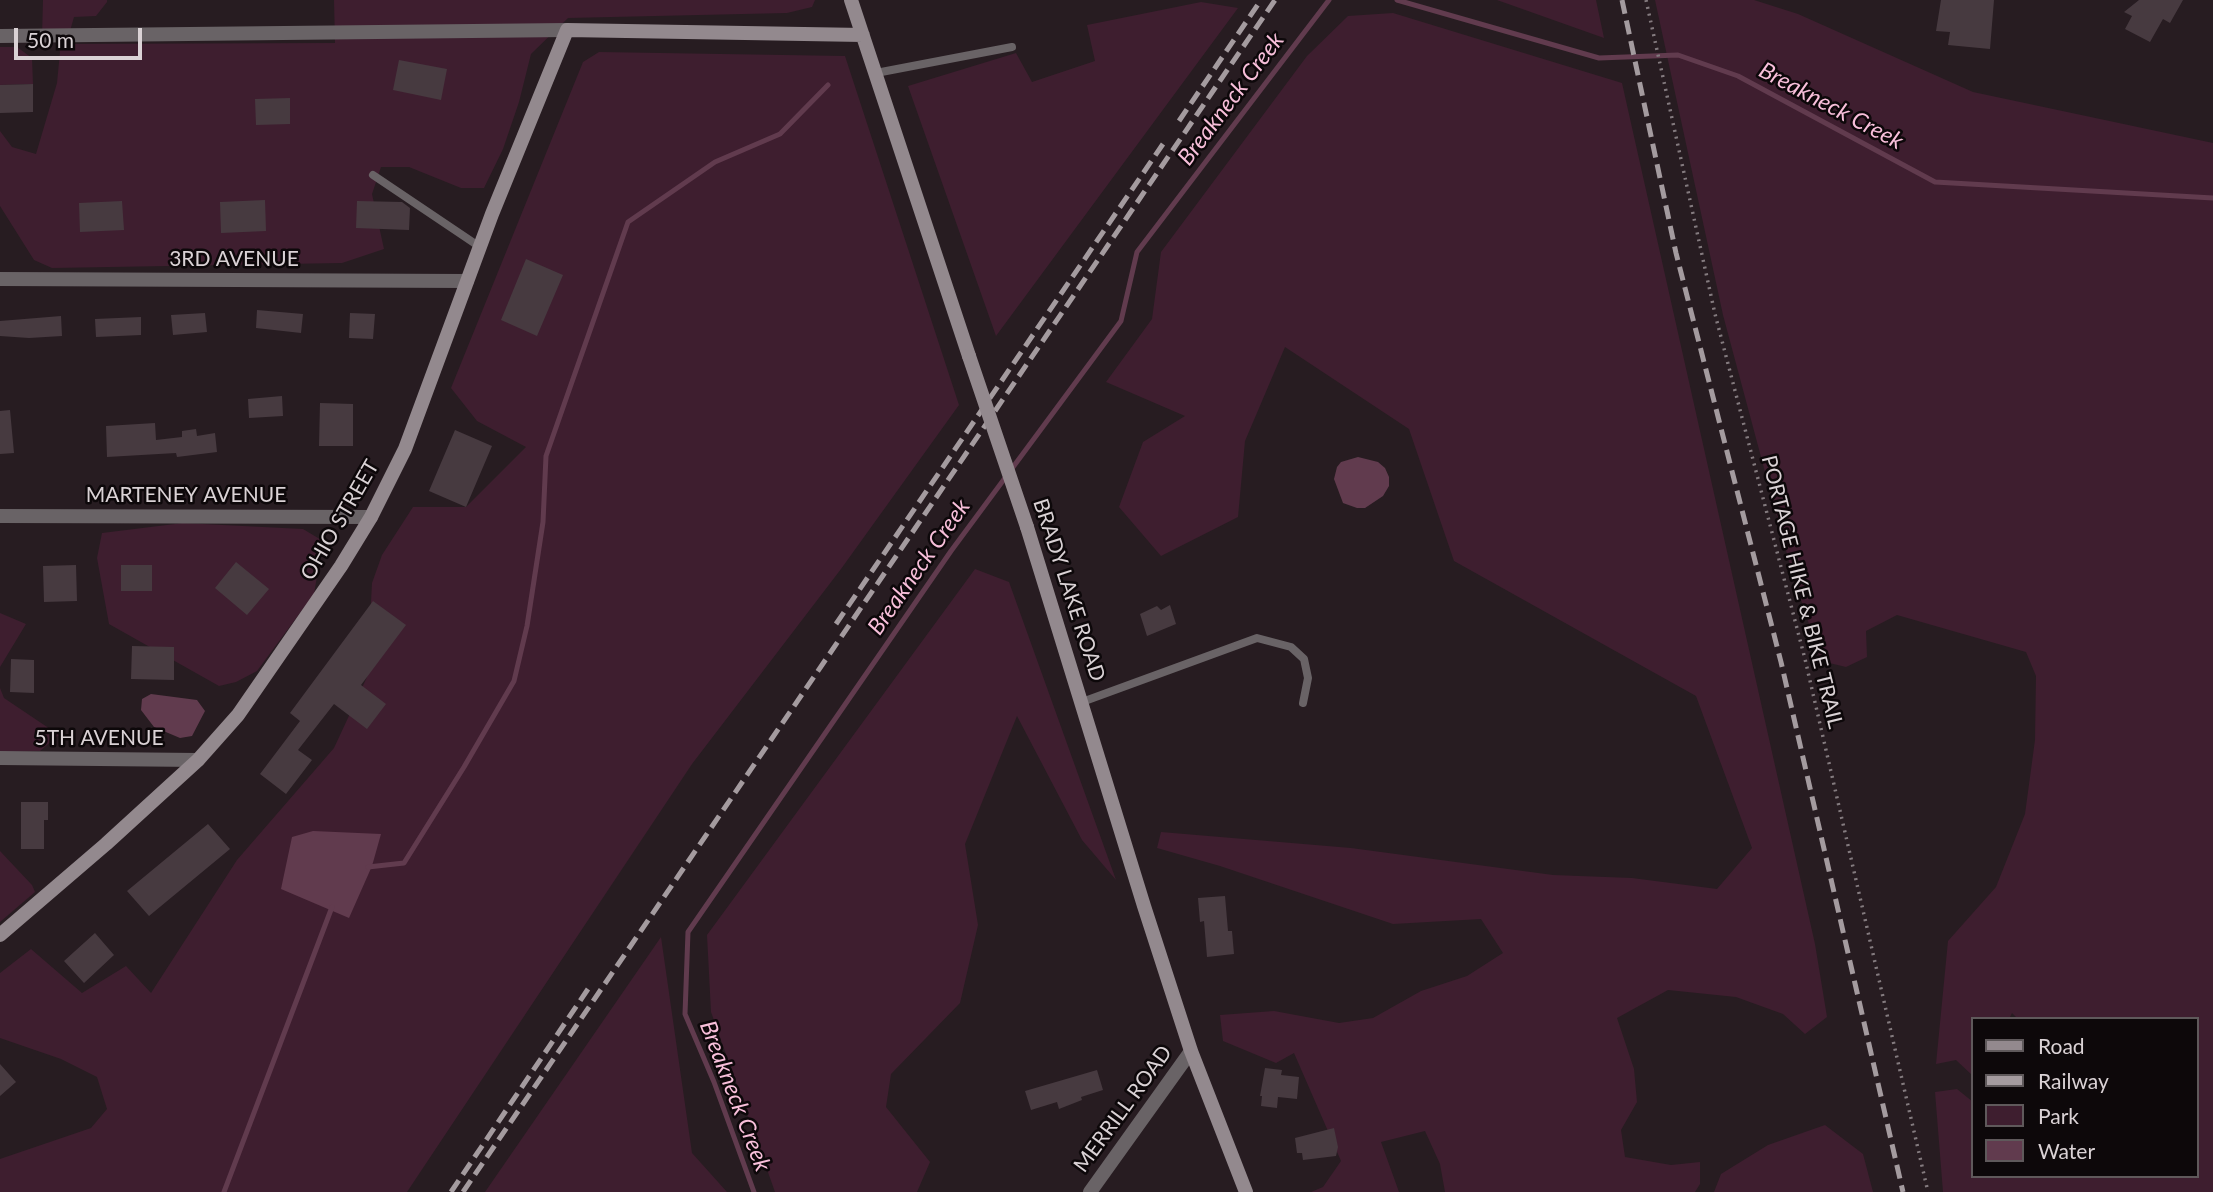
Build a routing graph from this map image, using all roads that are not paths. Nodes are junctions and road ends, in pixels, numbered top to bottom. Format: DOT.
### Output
graph roads {
  1 [pos="851,0"];
  2 [pos="567,30"];
  3 [pos="863,35"];
  4 [pos="0,36"];
  5 [pos="1012,47"];
  6 [pos="876,73"];
  7 [pos="373,175"];
  8 [pos="480,247"];
  9 [pos="0,279"];
  10 [pos="467,281"];
  11 [pos="0,516"];
  12 [pos="371,517"];
  13 [pos="1082,702"];
  14 [pos="1303,703"];
  15 [pos="0,758"];
  16 [pos="198,760"];
  17 [pos="0,935"];
  18 [pos="1191,1051"];
  19 [pos="1090,1192"];
  20 [pos="1246,1192"];
  1 -- 3 [label="street, BRADY LAKE ROAD"];
  2 -- 3 [label="street"];
  2 -- 4 [label="street"];
  2 -- 8 [label="street, OHIO STREET"];
  3 -- 6 [label="street, BRADY LAKE ROAD"];
  5 -- 6 [label="lane"];
  6 -- 13 [label="street, BRADY LAKE ROAD, bridge"];
  7 -- 8 [label="lane"];
  8 -- 10 [label="street, OHIO STREET"];
  9 -- 10 [label="street, 3RD AVENUE"];
  10 -- 12 [label="street, OHIO STREET"];
  11 -- 12 [label="street, MARTENEY AVENUE"];
  12 -- 16 [label="street, OHIO STREET"];
  13 -- 14 [label="lane"];
  13 -- 18 [label="street, BRADY LAKE ROAD"];
  15 -- 16 [label="street, 5TH AVENUE"];
  16 -- 17 [label="street, OHIO STREET"];
  18 -- 19 [label="street, MERRILL ROAD"];
  18 -- 20 [label="street, BRADY LAKE ROAD"];
}
